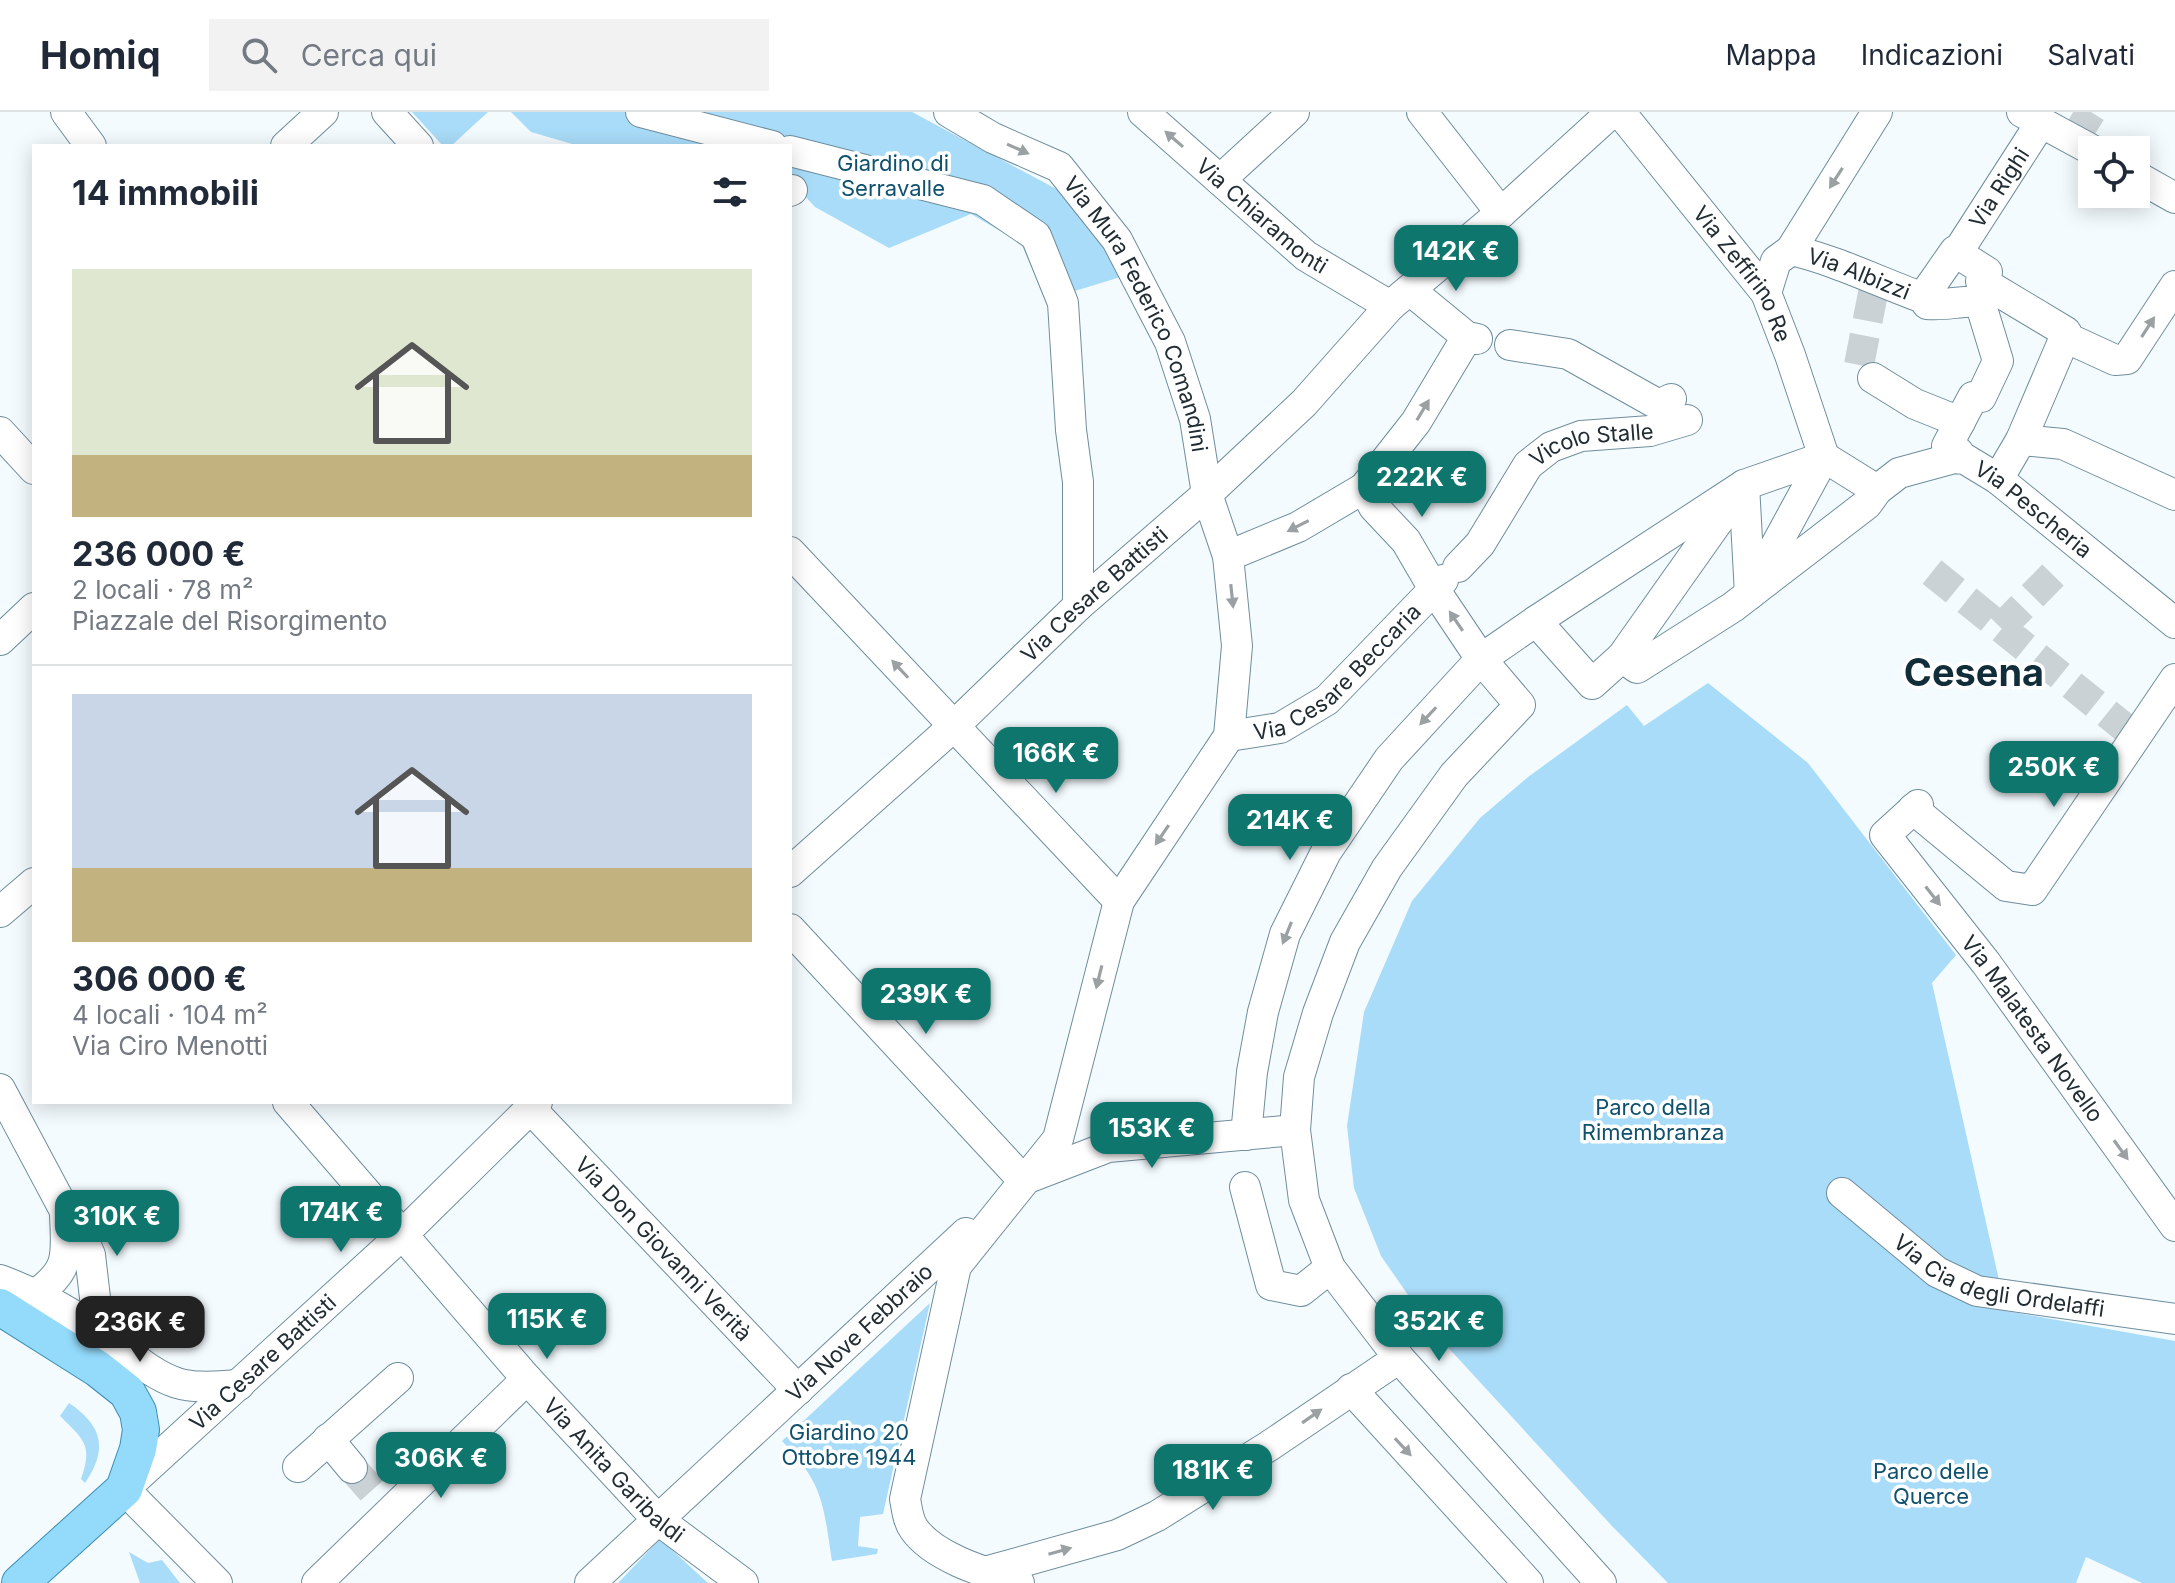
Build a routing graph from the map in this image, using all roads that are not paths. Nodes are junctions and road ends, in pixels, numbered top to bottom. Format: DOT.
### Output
graph roads {
  1 [pos="66,112"];
  2 [pos="323,112"];
  3 [pos="387,112"];
  4 [pos="641,112"];
  5 [pos="949,112"];
  6 [pos="1143,112"];
  7 [pos="1294,112"];
  8 [pos="1422,112"];
  9 [pos="1612,112"];
  10 [pos="1620,112"];
  11 [pos="1877,112"];
  12 [pos="2031,118"];
  13 [pos="2078,138"];
  14 [pos="90,144"];
  15 [pos="288,144"];
  16 [pos="416,144"];
  17 [pos="764,144"];
  18 [pos="792,152"];
  19 [pos="1220,180"];
  20 [pos="2150,184"];
  21 [pos="2175,198"];
  22 [pos="1501,213"];
  23 [pos="1791,250"];
  24 [pos="1957,253"];
  25 [pos="2175,286"];
  26 [pos="1766,293"];
  27 [pos="1984,293"];
  28 [pos="1401,299"];
  29 [pos="1926,299"];
  30 [pos="2065,337"];
  31 [pos="1510,345"];
  32 [pos="1873,378"];
  33 [pos="1960,422"];
  34 [pos="0,432"];
  35 [pos="2021,440"];
  36 [pos="1824,457"];
  37 [pos="1954,458"];
  38 [pos="32,467"];
  39 [pos="1998,479"];
  40 [pos="1744,485"];
  41 [pos="1364,488"];
  42 [pos="1877,490"];
  43 [pos="1207,494"];
  44 [pos="2175,495"];
  45 [pos="792,554"];
  46 [pos="1228,556"];
  47 [pos="1445,579"];
  48 [pos="1750,594"];
  49 [pos="1078,606"];
  50 [pos="32,610"];
  51 [pos="1536,621"];
  52 [pos="2175,623"];
  53 [pos="0,640"];
  54 [pos="1622,657"];
  55 [pos="1481,659"];
  56 [pos="2175,679"];
  57 [pos="954,726"];
  58 [pos="1229,736"];
  59 [pos="792,870"];
  60 [pos="32,885"];
  61 [pos="1119,901"];
  62 [pos="0,912"];
  63 [pos="792,931"];
  64 [pos="0,1089"];
  65 [pos="290,1104"];
  66 [pos="533,1105"];
  67 [pos="1295,1130"];
  68 [pos="1246,1135"];
  69 [pos="1023,1180"];
  70 [pos="1245,1187"];
  71 [pos="1842,1193"];
  72 [pos="65,1211"];
  73 [pos="2175,1226"];
  74 [pos="403,1234"];
  75 [pos="1330,1268"];
  76 [pos="0,1280"];
  77 [pos="36,1294"];
  78 [pos="0,1307"];
  79 [pos="2175,1319"];
  80 [pos="0,1328"];
  81 [pos="99,1332"];
  82 [pos="1399,1358"];
  83 [pos="398,1378"];
  84 [pos="527,1379"];
  85 [pos="239,1385"];
  86 [pos="1351,1389"];
  87 [pos="798,1390"];
  88 [pos="328,1439"];
  89 [pos="298,1467"];
  90 [pos="352,1468"];
  91 [pos="124,1489"];
  92 [pos="657,1519"];
  93 [pos="985,1572"];
  94 [pos="1600,1581"];
  95 [pos="20,1583"];
  96 [pos="217,1583"];
  97 [pos="317,1583"];
  98 [pos="590,1583"];
  99 [pos="743,1583"];
  100 [pos="1019,1583"];
  101 [pos="1528,1583"];
  1 -- 14 [label="street"];
  2 -- 15 [label="street"];
  3 -- 16 [label="street"];
  4 -- 17 [label="street"];
  5 -- 43 [label="street, Via Mura Federico Comandini, one-way"];
  19 -- 6 [label="street, Via Chiaramonti, one-way"];
  7 -- 19 [label="street"];
  8 -- 22 [label="street"];
  9 -- 22 [label="street, Via Cesare Battisti"];
  10 -- 26 [label="street, Via Zeffirino Re"];
  11 -- 23 [label="street, one-way"];
  12 -- 13 [label="street"];
  12 -- 24 [label="street, Via Righi"];
  18 -- 49 [label="street"];
  19 -- 28 [label="street, Via Chiaramonti"];
  20 -- 21 [label="street"];
  22 -- 28 [label="street, Via Cesare Battisti"];
  23 -- 26 [label="street"];
  23 -- 29 [label="street, Via Albizzi"];
  24 -- 27 [label="street"];
  24 -- 29 [label="street, Via Righi"];
  30 -- 25 [label="street, one-way"];
  26 -- 36 [label="street, Via Zeffirino Re"];
  27 -- 29 [label="street, Via Albizzi"];
  27 -- 30 [label="street"];
  27 -- 33 [label="street"];
  41 -- 28 [label="street, Via Chiaramonti, one-way"];
  28 -- 43 [label="street, Via Cesare Battisti"];
  30 -- 35 [label="street"];
  31 -- 47 [label="street, Vicolo Stalle"];
  32 -- 33 [label="street"];
  33 -- 37 [label="street"];
  34 -- 38 [label="street"];
  35 -- 39 [label="street"];
  35 -- 44 [label="street"];
  36 -- 40 [label="street"];
  36 -- 42 [label="street"];
  36 -- 48 [label="street"];
  37 -- 39 [label="street, Via Pescheria"];
  37 -- 42 [label="street, Via Pescheria"];
  39 -- 52 [label="street, Via Pescheria"];
  40 -- 48 [label="street"];
  40 -- 51 [label="street"];
  40 -- 54 [label="street"];
  41 -- 46 [label="street, one-way"];
  41 -- 47 [label="street"];
  42 -- 48 [label="street, Via Pescheria"];
  43 -- 46 [label="street, Via Mura Federico Comandini"];
  43 -- 49 [label="street, Via Cesare Battisti"];
  57 -- 45 [label="street, one-way"];
  46 -- 58 [label="street, Via Mura Federico Comandini, one-way"];
  55 -- 47 [label="street, one-way"];
  47 -- 58 [label="street, Via Cesare Beccaria"];
  48 -- 54 [label="street, Via Pescheria"];
  49 -- 57 [label="street, Via Cesare Battisti"];
  50 -- 53 [label="street"];
  51 -- 54 [label="street"];
  51 -- 55 [label="street"];
  55 -- 67 [label="street"];
  55 -- 68 [label="street, one-way"];
  56 -- 73 [label="street, Via Malatesta Novello, one-way"];
  57 -- 59 [label="street, Via Cesare Battisti"];
  57 -- 61 [label="street"];
  58 -- 61 [label="street, one-way"];
  60 -- 62 [label="street"];
  61 -- 69 [label="street, one-way"];
  63 -- 69 [label="street"];
  64 -- 72 [label="street"];
  65 -- 74 [label="street, Via Anita Garibaldi"];
  66 -- 74 [label="street, Via Cesare Battisti"];
  66 -- 87 [label="street, Via Don Giovanni Verità"];
  67 -- 68 [label="street"];
  67 -- 75 [label="street"];
  68 -- 69 [label="street"];
  69 -- 87 [label="street, Via Nove Febbraio"];
  69 -- 93 [label="street"];
  70 -- 75 [label="street"];
  71 -- 79 [label="street, Via Cia degli Ordelaffi"];
  72 -- 77 [label="street"];
  72 -- 81 [label="street"];
  74 -- 84 [label="street, Via Anita Garibaldi"];
  74 -- 85 [label="street, Via Cesare Battisti"];
  75 -- 82 [label="street"];
  76 -- 77 [label="street"];
  77 -- 81 [label="street"];
  78 -- 91 [label="main road"];
  80 -- 91 [label="main road"];
  81 -- 85 [label="street"];
  82 -- 86 [label="street"];
  82 -- 94 [label="street"];
  83 -- 88 [label="street"];
  84 -- 92 [label="street, Via Anita Garibaldi"];
  84 -- 97 [label="street"];
  85 -- 91 [label="street, Via Cesare Battisti"];
  93 -- 86 [label="street, one-way"];
  86 -- 101 [label="street, one-way"];
  87 -- 92 [label="street, Via Nove Febbraio"];
  88 -- 89 [label="street"];
  88 -- 90 [label="street"];
  91 -- 95 [label="main road"];
  91 -- 96 [label="street"];
  92 -- 98 [label="street, Via Nove Febbraio"];
  92 -- 99 [label="street, Via Anita Garibaldi"];
  93 -- 100 [label="street"];
}
